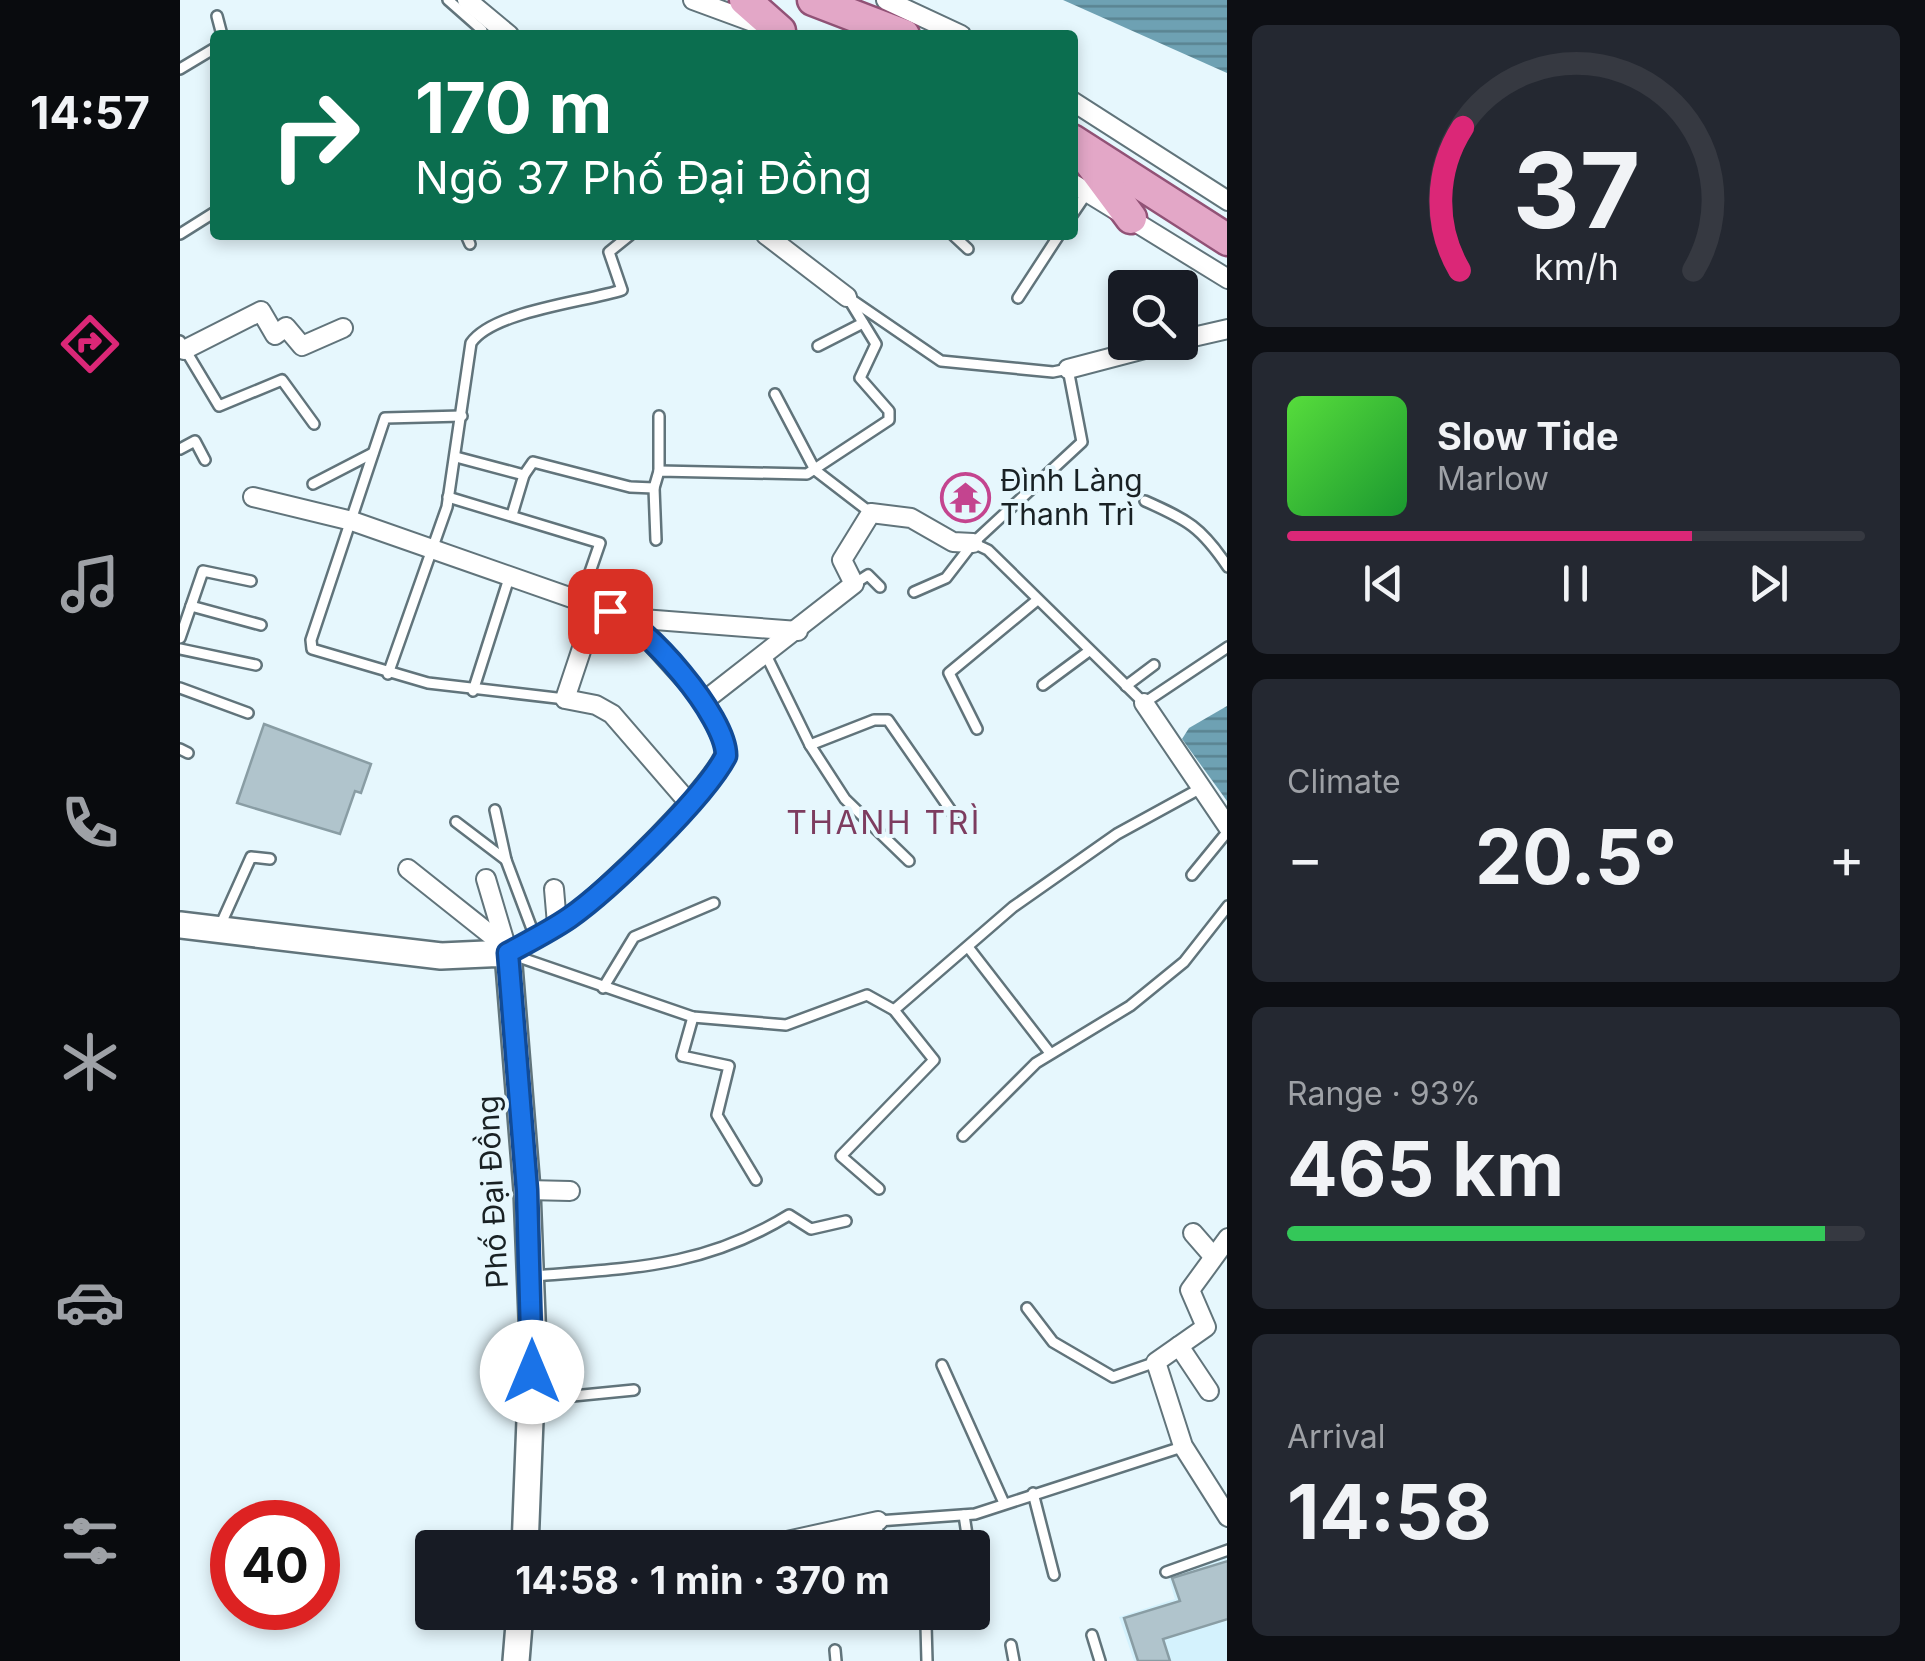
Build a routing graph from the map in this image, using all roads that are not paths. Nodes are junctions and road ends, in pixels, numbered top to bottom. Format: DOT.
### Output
graph roads {
  1 [pos="448,0"];
  2 [pos="467,0"];
  3 [pos="693,0"];
  4 [pos="745,0"];
  5 [pos="813,0"];
  6 [pos="886,0"];
  7 [pos="217,16"];
  8 [pos="221,30"];
  9 [pos="482,30"];
  10 [pos="503,30"];
  11 [pos="777,30"];
  12 [pos="781,30"];
  13 [pos="891,30"];
  14 [pos="950,30"];
  15 [pos="210,51"];
  16 [pos="180,69"];
  17 [pos="1078,105"];
  18 [pos="1078,144"];
  19 [pos="1078,148"];
  20 [pos="1080,188"];
  21 [pos="1227,200"];
  22 [pos="210,215"];
  23 [pos="1131,218"];
  24 [pos="180,234"];
  25 [pos="1227,239"];
  26 [pos="624,240"];
  27 [pos="773,240"];
  28 [pos="959,240"];
  29 [pos="1056,240"];
  30 [pos="968,249"];
  31 [pos="1227,277"];
  32 [pos="847,296"];
  33 [pos="1018,298"];
  34 [pos="863,322"];
  35 [pos="343,328"];
  36 [pos="1227,329"];
  37 [pos="1198,336"];
  38 [pos="182,346"];
  39 [pos="818,346"];
  40 [pos="1108,358"];
  41 [pos="1068,368"];
  42 [pos="776,394"];
  43 [pos="462,416"];
  44 [pos="659,416"];
  45 [pos="314,424"];
  46 [pos="180,449"];
  47 [pos="373,452"];
  48 [pos="456,457"];
  49 [pos="205,460"];
  50 [pos="815,470"];
  51 [pos="659,472"];
  52 [pos="524,476"];
  53 [pos="313,484"];
  54 [pos="654,488"];
  55 [pos="448,497"];
  56 [pos="253,498"];
  57 [pos="1146,501"];
  58 [pos="871,512"];
  59 [pos="512,516"];
  60 [pos="352,521"];
  61 [pos="656,540"];
  62 [pos="972,543"];
  63 [pos="428,549"];
  64 [pos="1227,566"];
  65 [pos="510,576"];
  66 [pos="252,580"];
  67 [pos="854,584"];
  68 [pos="880,587"];
  69 [pos="914,592"];
  70 [pos="1036,601"];
  71 [pos="585,603"];
  72 [pos="191,606"];
  73 [pos="629,618"];
  74 [pos="260,625"];
  75 [pos="798,631"];
  76 [pos="180,638"];
  77 [pos="1227,648"];
  78 [pos="180,649"];
  79 [pos="1088,651"];
  80 [pos="766,655"];
  81 [pos="256,664"];
  82 [pos="1154,665"];
  83 [pos="388,674"];
  84 [pos="1126,686"];
  85 [pos="180,688"];
  86 [pos="1061,690"];
  87 [pos="473,691"];
  88 [pos="565,699"];
  89 [pos="704,702"];
  90 [pos="1144,702"];
  91 [pos="248,713"];
  92 [pos="977,729"];
  93 [pos="810,745"];
  94 [pos="1201,788"];
  95 [pos="688,803"];
  96 [pos="495,810"];
  97 [pos="954,814"];
  98 [pos="456,822"];
  99 [pos="1227,827"];
  100 [pos="1227,830"];
  101 [pos="270,859"];
  102 [pos="506,860"];
  103 [pos="909,862"];
  104 [pos="408,869"];
  105 [pos="1192,875"];
  106 [pos="486,879"];
  107 [pos="554,889"];
  108 [pos="714,903"];
  109 [pos="1227,907"];
  110 [pos="557,924"];
  111 [pos="180,925"];
  112 [pos="218,929"];
  113 [pos="536,937"];
  114 [pos="968,947"];
  115 [pos="507,950"];
  116 [pos="603,988"];
  117 [pos="894,1010"];
  118 [pos="693,1016"];
  119 [pos="1050,1053"];
  120 [pos="962,1136"];
  121 [pos="756,1180"];
  122 [pos="879,1188"];
  123 [pos="527,1190"];
  124 [pos="570,1191"];
  125 [pos="846,1221"];
  126 [pos="1193,1232"];
  127 [pos="1227,1239"];
  128 [pos="1213,1256"];
  129 [pos="530,1276"];
  130 [pos="1028,1308"];
  131 [pos="1180,1346"];
  132 [pos="1156,1362"];
  133 [pos="942,1365"];
  134 [pos="634,1390"];
  135 [pos="1209,1392"];
  136 [pos="531,1400"];
  137 [pos="1183,1446"];
  138 [pos="1033,1493"];
  139 [pos="1004,1502"];
  140 [pos="964,1516"];
  141 [pos="1227,1516"];
  142 [pos="878,1521"];
  143 [pos="526,1530"];
  144 [pos="837,1530"];
  145 [pos="878,1530"];
  146 [pos="966,1530"];
  147 [pos="1227,1550"];
  148 [pos="1166,1572"];
  149 [pos="1054,1575"];
  150 [pos="519,1630"];
  151 [pos="926,1630"];
  152 [pos="1092,1635"];
  153 [pos="1012,1645"];
  154 [pos="516,1661"];
  155 [pos="927,1661"];
  156 [pos="1014,1661"];
  157 [pos="1100,1661"];
  1 -- 9 [label="lane"];
  2 -- 10 [label="street"];
  3 -- 11 [label="street"];
  4 -- 12 [label="main road"];
  5 -- 13 [label="main road"];
  6 -- 14 [label="street"];
  7 -- 8 [label="lane"];
  15 -- 16 [label="lane"];
  17 -- 21 [label="street"];
  18 -- 25 [label="main road"];
  19 -- 23 [label="main road"];
  20 -- 23 [label="street"];
  22 -- 24 [label="lane"];
  23 -- 31 [label="street"];
  26 -- 43 [label="lane"];
  27 -- 32 [label="street"];
  28 -- 30 [label="lane"];
  29 -- 33 [label="lane"];
  32 -- 34 [label="lane"];
  32 -- 41 [label="lane"];
  34 -- 39 [label="lane"];
  34 -- 50 [label="lane"];
  35 -- 38 [label="street"];
  36 -- 37 [label="street"];
  38 -- 45 [label="lane"];
  40 -- 41 [label="street"];
  41 -- 62 [label="lane"];
  42 -- 50 [label="lane"];
  43 -- 47 [label="lane"];
  43 -- 48 [label="lane"];
  44 -- 51 [label="lane"];
  46 -- 49 [label="lane"];
  47 -- 53 [label="lane"];
  47 -- 60 [label="lane"];
  48 -- 52 [label="lane"];
  48 -- 55 [label="lane"];
  50 -- 51 [label="lane"];
  50 -- 58 [label="lane"];
  51 -- 54 [label="lane"];
  52 -- 54 [label="lane"];
  52 -- 59 [label="lane"];
  54 -- 61 [label="lane"];
  55 -- 59 [label="lane"];
  55 -- 63 [label="lane"];
  56 -- 60 [label="street"];
  57 -- 64 [label="lane"];
  58 -- 62 [label="street"];
  58 -- 67 [label="street"];
  59 -- 71 [label="lane"];
  60 -- 63 [label="street"];
  60 -- 83 [label="lane"];
  62 -- 69 [label="lane"];
  62 -- 70 [label="lane"];
  63 -- 65 [label="street"];
  63 -- 83 [label="lane"];
  65 -- 71 [label="street"];
  65 -- 87 [label="lane"];
  66 -- 72 [label="lane"];
  67 -- 68 [label="lane"];
  67 -- 75 [label="street"];
  70 -- 79 [label="lane"];
  70 -- 92 [label="lane"];
  71 -- 73 [label="street"];
  71 -- 88 [label="street"];
  72 -- 74 [label="lane"];
  72 -- 76 [label="lane"];
  73 -- 75 [label="street"];
  73 -- 89 [label="street"];
  75 -- 80 [label="street"];
  77 -- 90 [label="lane"];
  78 -- 81 [label="lane"];
  79 -- 84 [label="lane"];
  79 -- 86 [label="lane"];
  80 -- 89 [label="street"];
  80 -- 93 [label="lane"];
  82 -- 84 [label="lane"];
  83 -- 87 [label="lane"];
  84 -- 90 [label="lane"];
  85 -- 91 [label="lane"];
  87 -- 88 [label="lane"];
  88 -- 95 [label="street"];
  89 -- 95 [label="street"];
  90 -- 94 [label="street"];
  93 -- 97 [label="lane"];
  93 -- 103 [label="lane"];
  94 -- 99 [label="street"];
  94 -- 114 [label="lane"];
  95 -- 110 [label="street"];
  96 -- 102 [label="lane"];
  98 -- 102 [label="lane"];
  100 -- 105 [label="lane"];
  101 -- 112 [label="lane"];
  102 -- 113 [label="lane"];
  104 -- 115 [label="street"];
  106 -- 115 [label="street"];
  107 -- 110 [label="street"];
  108 -- 116 [label="lane"];
  109 -- 119 [label="lane"];
  110 -- 113 [label="street"];
  111 -- 112 [label="street"];
  112 -- 115 [label="street"];
  113 -- 115 [label="street"];
  114 -- 117 [label="lane"];
  114 -- 119 [label="lane"];
  115 -- 116 [label="lane"];
  115 -- 123 [label="street, Phố Đại Đồng"];
  116 -- 118 [label="lane"];
  117 -- 118 [label="lane"];
  117 -- 122 [label="lane"];
  118 -- 121 [label="lane"];
  119 -- 120 [label="lane"];
  123 -- 124 [label="street"];
  123 -- 129 [label="street, Phố Đại Đồng"];
  125 -- 129 [label="lane"];
  126 -- 128 [label="street"];
  127 -- 128 [label="street"];
  128 -- 131 [label="street"];
  129 -- 136 [label="street, Phố Đại Đồng"];
  130 -- 132 [label="lane"];
  131 -- 132 [label="street"];
  131 -- 135 [label="street"];
  132 -- 137 [label="street"];
  133 -- 139 [label="lane"];
  134 -- 136 [label="lane"];
  136 -- 143 [label="street, Phố Đại Đồng"];
  137 -- 138 [label="lane"];
  137 -- 141 [label="street"];
  138 -- 139 [label="lane"];
  138 -- 149 [label="lane"];
  139 -- 140 [label="lane"];
  140 -- 142 [label="lane"];
  140 -- 146 [label="lane"];
  142 -- 144 [label="street"];
  142 -- 145 [label="lane"];
  147 -- 148 [label="lane"];
  150 -- 154 [label="street"];
  151 -- 155 [label="lane"];
  152 -- 157 [label="lane"];
  153 -- 156 [label="lane"];
}
